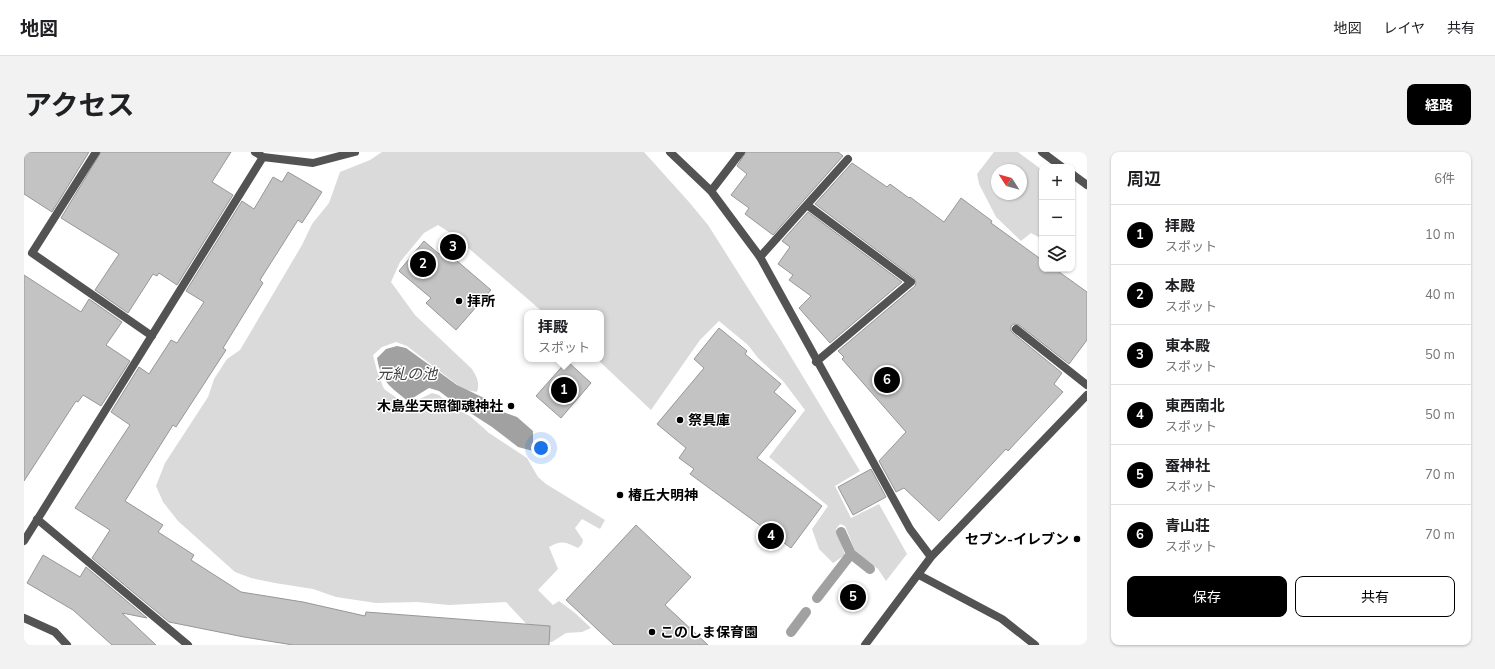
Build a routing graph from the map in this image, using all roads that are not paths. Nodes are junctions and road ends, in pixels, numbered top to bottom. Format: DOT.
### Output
graph roads {
  1 [pos="96,152"];
  2 [pos="255,152"];
  3 [pos="355,152"];
  4 [pos="670,152"];
  5 [pos="741,152"];
  6 [pos="1042,152"];
  7 [pos="263,157"];
  8 [pos="848,159"];
  9 [pos="1058,164"];
  10 [pos="1075,176"];
  11 [pos="1087,185"];
  12 [pos="712,191"];
  13 [pos="807,205"];
  14 [pos="760,257"];
  15 [pos="1016,328"];
  16 [pos="152,336"];
  17 [pos="816,362"];
  18 [pos="1087,385"];
  19 [pos="1087,395"];
  20 [pos="37,519"];
  21 [pos="24,541"];
  22 [pos="931,557"];
  23 [pos="919,574"];
  24 [pos="24,618"];
  25 [pos="67,645"];
  26 [pos="188,645"];
  27 [pos="865,645"];
  28 [pos="1035,645"];
  1 -- 16 [label="street"];
  2 -- 7 [label="street"];
  3 -- 7 [label="street"];
  4 -- 12 [label="street"];
  5 -- 12 [label="street"];
  6 -- 9 [label="street"];
  7 -- 16 [label="street"];
  8 -- 13 [label="street"];
  10 -- 11 [label="street"];
  12 -- 14 [label="street"];
  13 -- 14 [label="street"];
  13 -- 17 [label="street"];
  14 -- 17 [label="street"];
  15 -- 18 [label="street"];
  16 -- 20 [label="street"];
  17 -- 22 [label="street"];
  19 -- 22 [label="street"];
  20 -- 21 [label="street"];
  20 -- 26 [label="street"];
  22 -- 23 [label="street"];
  23 -- 27 [label="street"];
  23 -- 28 [label="street"];
  24 -- 25 [label="street"];
}
